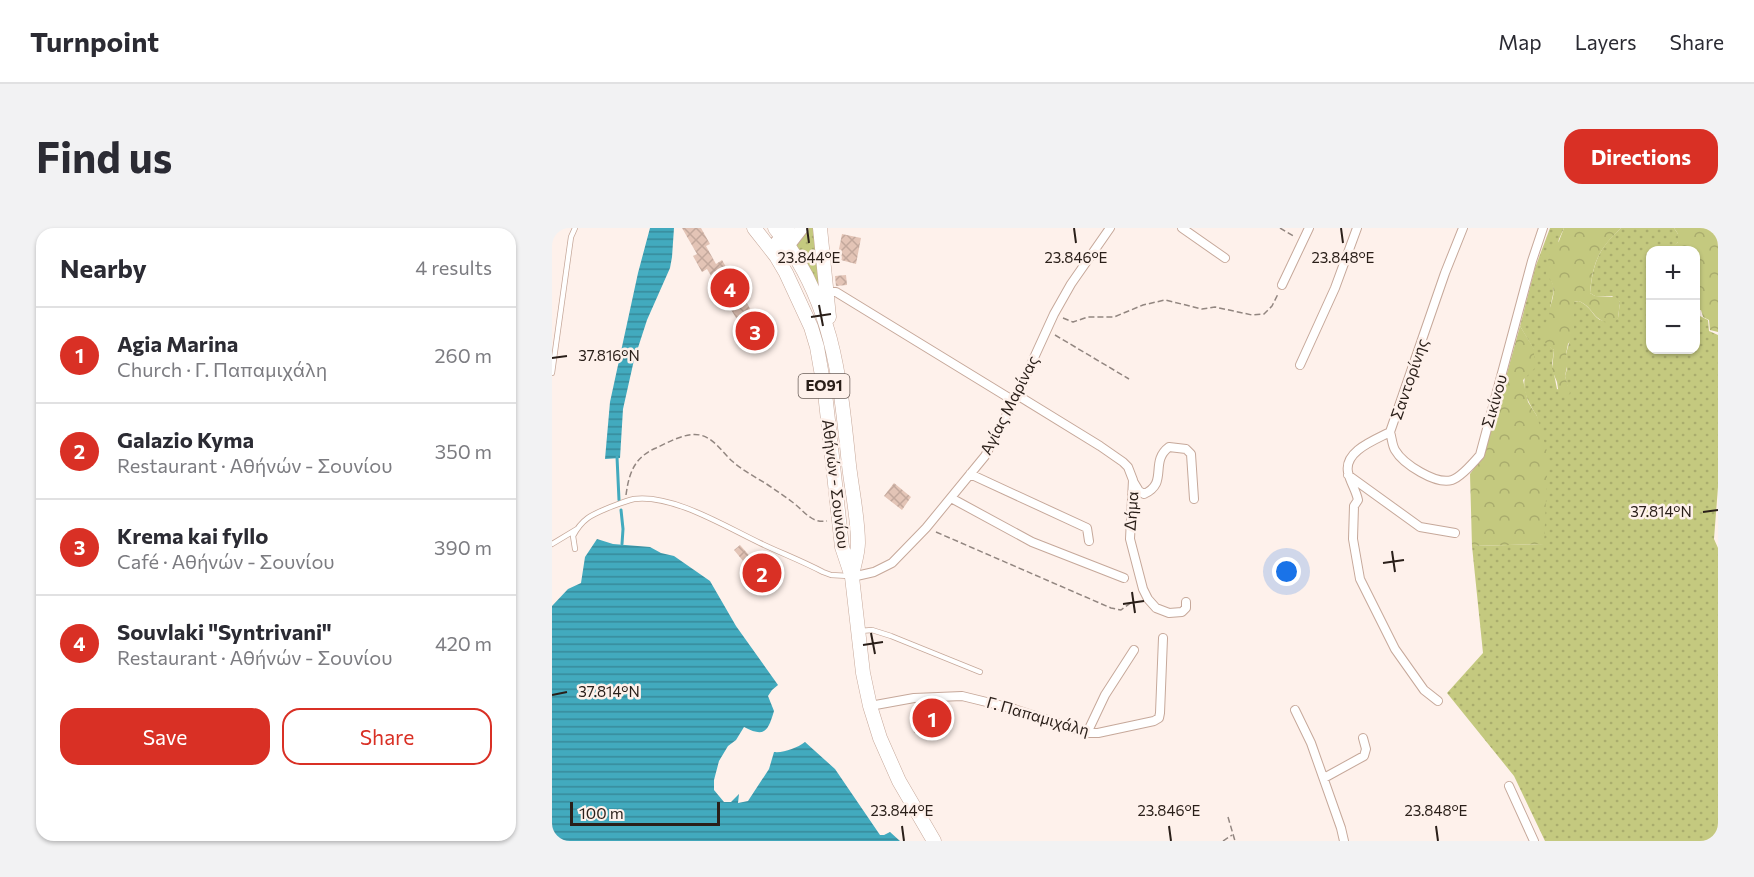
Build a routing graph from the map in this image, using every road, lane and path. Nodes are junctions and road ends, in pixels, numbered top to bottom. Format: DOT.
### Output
graph roads {
  1 [pos="575,228"];
  2 [pos="754,228"];
  3 [pos="802,228"];
  4 [pos="820,228"];
  5 [pos="1110,228"];
  6 [pos="1182,228"];
  7 [pos="1280,228"];
  8 [pos="1309,228"];
  9 [pos="1357,228"];
  10 [pos="1463,228"];
  11 [pos="1543,228"];
  12 [pos="783,235"];
  13 [pos="1303,240"];
  14 [pos="775,254"];
  15 [pos="1225,258"];
  16 [pos="1281,285"];
  17 [pos="827,292"];
  18 [pos="1054,314"];
  19 [pos="1047,329"];
  20 [pos="832,343"];
  21 [pos="554,352"];
  22 [pos="1300,364"];
  23 [pos="552,373"];
  24 [pos="1129,379"];
  25 [pos="1016,398"];
  26 [pos="1390,432"];
  27 [pos="970,474"];
  28 [pos="1348,475"];
  29 [pos="1133,480"];
  30 [pos="951,498"];
  31 [pos="1194,499"];
  32 [pos="625,501"];
  33 [pos="839,520"];
  34 [pos="926,528"];
  35 [pos="577,529"];
  36 [pos="1455,533"];
  37 [pos="1089,541"];
  38 [pos="552,544"];
  39 [pos="576,549"];
  40 [pos="852,577"];
  41 [pos="1124,578"];
  42 [pos="1132,602"];
  43 [pos="1186,602"];
  44 [pos="858,632"];
  45 [pos="1163,638"];
  46 [pos="1134,650"];
  47 [pos="980,672"];
  48 [pos="1437,700"];
  49 [pos="870,706"];
  50 [pos="1294,710"];
  51 [pos="1087,733"];
  52 [pos="1363,738"];
  53 [pos="1323,778"];
  54 [pos="1509,786"];
  55 [pos="1228,817"];
  56 [pos="1233,835"];
  57 [pos="934,841"];
  58 [pos="1223,841"];
  59 [pos="1235,841"];
  60 [pos="1344,841"];
  61 [pos="1534,841"];
  1 -- 21 [label="lane"];
  2 -- 14 [label="main road, Αθήνών - Σουνίου / ΕΟ91"];
  3 -- 12 [label="main road"];
  4 -- 17 [label="main road"];
  5 -- 18 [label="street, Αγίας Μαρίνας"];
  6 -- 15 [label="street"];
  7 -- 13 [label="path"];
  8 -- 13 [label="street"];
  9 -- 22 [label="street"];
  10 -- 26 [label="street, Σαντορίνης"];
  11 -- 26 [label="street, Σικίνου"];
  12 -- 14 [label="main road"];
  12 -- 20 [label="main road, Αθήνών - Σουνίου / ΕΟ91"];
  13 -- 16 [label="street"];
  14 -- 33 [label="main road, Αθήνών - Σουνίου / ΕΟ91"];
  16 -- 18 [label="path"];
  17 -- 20 [label="main road"];
  17 -- 25 [label="street, Δήμα"];
  18 -- 19 [label="street, Αγίας Μαρίνας"];
  19 -- 24 [label="path"];
  19 -- 25 [label="street, Αγίας Μαρίνας"];
  20 -- 40 [label="main road, Αθήνών - Σουνίου / ΕΟ91"];
  21 -- 23 [label="lane"];
  25 -- 27 [label="street, Αγίας Μαρίνας"];
  25 -- 29 [label="street, Δήμα"];
  26 -- 28 [label="street, Σαντορίνης"];
  27 -- 30 [label="street, Αγίας Μαρίνας"];
  27 -- 37 [label="street"];
  28 -- 36 [label="street"];
  28 -- 48 [label="street"];
  29 -- 31 [label="street"];
  29 -- 43 [label="street, Δήμα"];
  30 -- 34 [label="street, Αγίας Μαρίνας"];
  30 -- 41 [label="street"];
  32 -- 33 [label="path"];
  32 -- 35 [label="lane"];
  32 -- 40 [label="lane"];
  33 -- 40 [label="main road, Αθήνών - Σουνίου / ΕΟ91"];
  34 -- 40 [label="street, Αγίας Μαρίνας"];
  34 -- 42 [label="path"];
  35 -- 38 [label="lane"];
  35 -- 39 [label="lane"];
  40 -- 44 [label="main road, Αθήνών - Σουνίου / ΕΟ91"];
  44 -- 47 [label="lane"];
  44 -- 49 [label="main road, Αθήνών - Σουνίου / ΕΟ91"];
  45 -- 51 [label="street, Γ. Παπαμιχάλη"];
  46 -- 51 [label="street"];
  49 -- 51 [label="street, Γ. Παπαμιχάλη"];
  49 -- 57 [label="main road, Αθήνών - Σουνίου / ΕΟ91"];
  50 -- 53 [label="street"];
  52 -- 53 [label="street"];
  53 -- 60 [label="street"];
  54 -- 61 [label="street"];
  55 -- 56 [label="path"];
  56 -- 58 [label="path"];
  56 -- 59 [label="path"];
}
